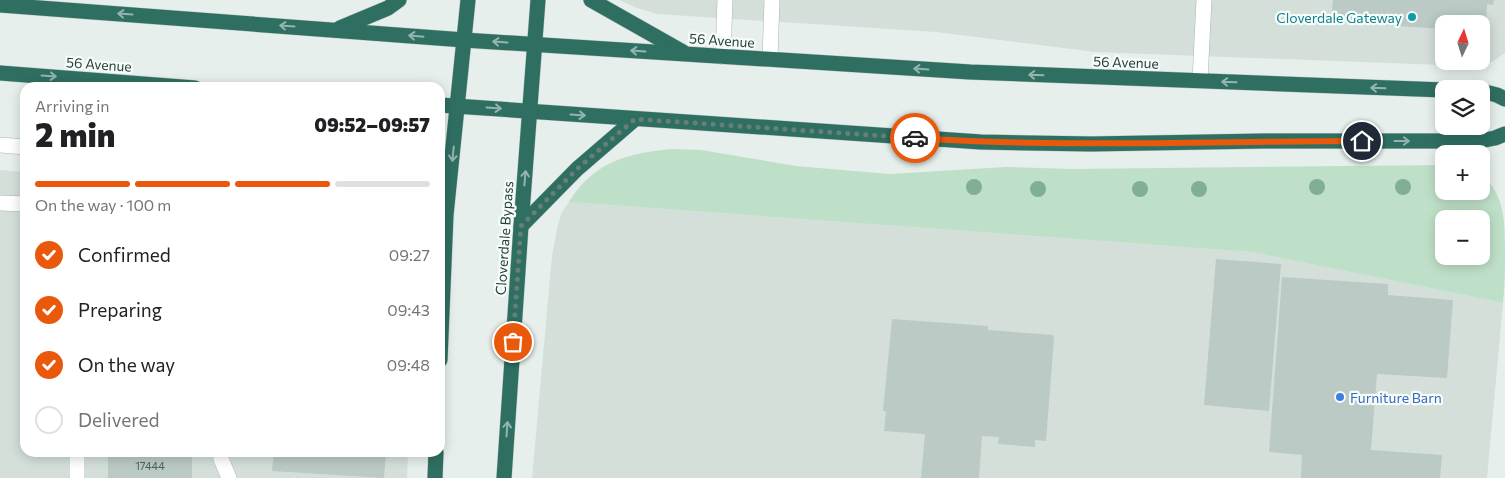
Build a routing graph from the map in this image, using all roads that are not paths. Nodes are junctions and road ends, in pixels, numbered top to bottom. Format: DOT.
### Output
graph roads {
  1 [pos="399,0"];
  2 [pos="468,0"];
  3 [pos="538,0"];
  4 [pos="591,0"];
  5 [pos="725,0"];
  6 [pos="772,0"];
  7 [pos="1204,0"];
  8 [pos="0,5"];
  9 [pos="336,29"];
  10 [pos="464,40"];
  11 [pos="535,44"];
  12 [pos="687,54"];
  13 [pos="722,56"];
  14 [pos="770,59"];
  15 [pos="0,73"];
  16 [pos="1200,81"];
  17 [pos="116,82"];
  18 [pos="1435,90"];
  19 [pos="1490,93"];
  20 [pos="1505,99"];
  21 [pos="445,105"];
  22 [pos="458,106"];
  23 [pos="530,111"];
  24 [pos="635,119"];
  25 [pos="1505,134"];
  26 [pos="0,145"];
  27 [pos="20,147"];
  28 [pos="445,196"];
  29 [pos="0,203"];
  30 [pos="20,204"];
  31 [pos="521,226"];
  32 [pos="77,457"];
  33 [pos="221,457"];
  34 [pos="436,457"];
  35 [pos="78,478"];
  36 [pos="229,478"];
  37 [pos="435,478"];
  38 [pos="504,478"];
  1 -- 9 [label="highway"];
  2 -- 10 [label="highway"];
  3 -- 11 [label="highway, Cloverdale Bypass"];
  4 -- 12 [label="highway"];
  5 -- 13 [label="lane"];
  6 -- 14 [label="lane"];
  7 -- 16 [label="lane"];
  9 -- 8 [label="highway, 56 Avenue, one-way"];
  10 -- 9 [label="highway, 56 Avenue, one-way"];
  11 -- 10 [label="highway, 56 Avenue, one-way"];
  10 -- 22 [label="highway"];
  12 -- 11 [label="highway, 56 Avenue, one-way"];
  11 -- 23 [label="highway, Cloverdale Bypass"];
  12 -- 13 [label="highway, 56 Avenue"];
  13 -- 14 [label="highway, 56 Avenue"];
  16 -- 14 [label="highway, 56 Avenue, one-way"];
  15 -- 17 [label="highway, 56 Avenue, one-way"];
  18 -- 16 [label="highway, 56 Avenue, one-way"];
  19 -- 20 [label="highway"];
  21 -- 22 [label="highway"];
  22 -- 23 [label="highway, one-way"];
  22 -- 28 [label="highway, one-way"];
  23 -- 24 [label="highway, one-way"];
  31 -- 23 [label="highway, Cloverdale Bypass, one-way"];
  24 -- 25 [label="highway, one-way"];
  24 -- 31 [label="highway"];
  26 -- 27 [label="lane"];
  29 -- 30 [label="lane"];
  38 -- 31 [label="highway, Cloverdale Bypass, one-way"];
  32 -- 35 [label="lane"];
  33 -- 36 [label="lane"];
  34 -- 37 [label="highway"];
}
